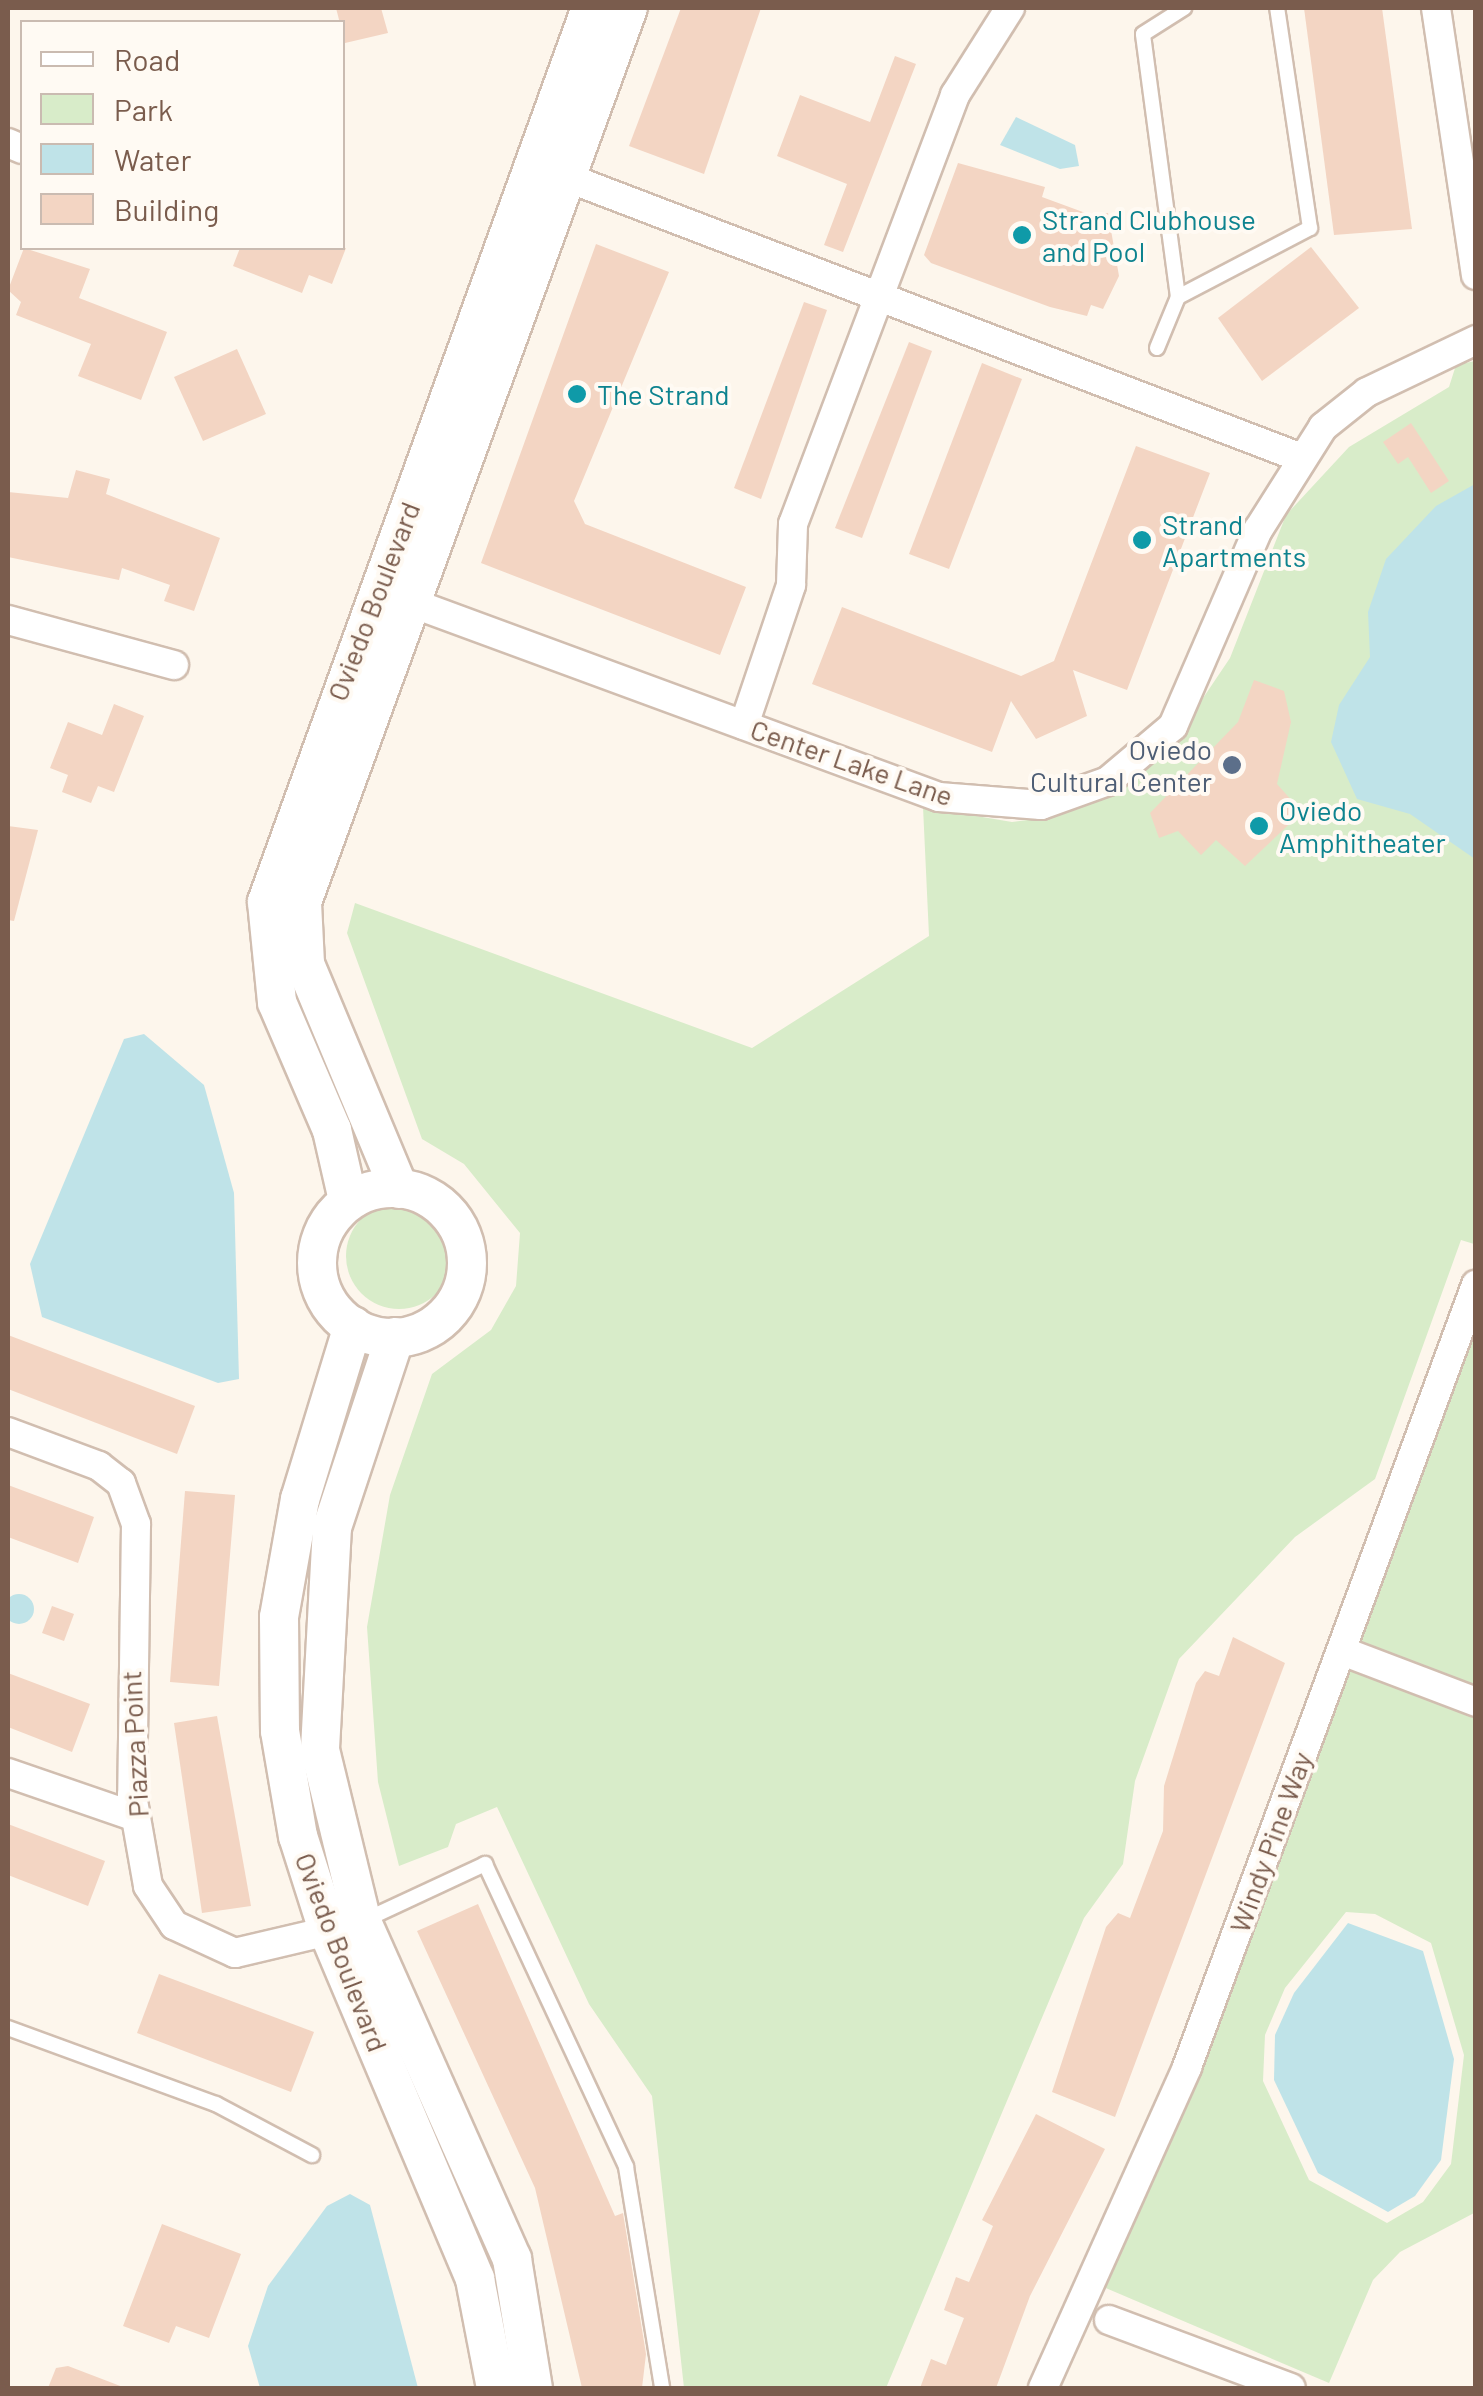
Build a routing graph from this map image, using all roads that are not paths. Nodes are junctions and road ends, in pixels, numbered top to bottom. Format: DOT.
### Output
graph roads {
  1 [pos="591,8"];
  2 [pos="628,8"];
  3 [pos="1010,8"];
  4 [pos="1184,8"];
  5 [pos="1276,8"];
  6 [pos="1436,8"];
  7 [pos="550,171"];
  8 [pos="1476,275"];
  9 [pos="880,297"];
  10 [pos="1178,297"];
  11 [pos="1476,340"];
  12 [pos="1157,348"];
  13 [pos="1299,457"];
  14 [pos="392,596"];
  15 [pos="8,620"];
  16 [pos="174,665"];
  17 [pos="744,725"];
  18 [pos="399,1189"];
  19 [pos="348,1200"];
  20 [pos="1476,1285"];
  21 [pos="353,1326"];
  22 [pos="396,1337"];
  23 [pos="8,1432"];
  24 [pos="1342,1650"];
  25 [pos="1476,1702"];
  26 [pos="8,1774"];
  27 [pos="136,1818"];
  28 [pos="345,1927"];
  29 [pos="8,2028"];
  30 [pos="312,2155"];
  31 [pos="1109,2320"];
  32 [pos="496,2388"];
  33 [pos="533,2388"];
  34 [pos="662,2388"];
  35 [pos="1043,2388"];
  36 [pos="1291,2388"];
  1 -- 7 [label="street, Oviedo Boulevard"];
  2 -- 7 [label="street, Oviedo Boulevard"];
  3 -- 9 [label="street"];
  4 -- 10 [label="lane"];
  5 -- 10 [label="lane"];
  6 -- 8 [label="street"];
  7 -- 9 [label="street"];
  7 -- 14 [label="street, Oviedo Boulevard"];
  9 -- 13 [label="street"];
  9 -- 17 [label="street"];
  10 -- 12 [label="lane"];
  11 -- 13 [label="street, Center Lake Lane"];
  13 -- 17 [label="street, Center Lake Lane"];
  14 -- 17 [label="street, Center Lake Lane"];
  14 -- 18 [label="street, Oviedo Boulevard"];
  14 -- 19 [label="street, Oviedo Boulevard"];
  15 -- 16 [label="street"];
  18 -- 19 [label="street"];
  18 -- 22 [label="street"];
  19 -- 21 [label="street"];
  20 -- 24 [label="street, Windy Pine Way"];
  21 -- 22 [label="street"];
  21 -- 28 [label="street, Oviedo Boulevard"];
  22 -- 28 [label="street, Oviedo Boulevard"];
  23 -- 27 [label="street, Piazza Point"];
  24 -- 25 [label="street"];
  24 -- 35 [label="street, Windy Pine Way"];
  26 -- 27 [label="street"];
  27 -- 28 [label="street, Piazza Point"];
  28 -- 32 [label="street, Oviedo Boulevard"];
  28 -- 33 [label="street, Oviedo Boulevard"];
  28 -- 34 [label="lane"];
  29 -- 30 [label="lane"];
  31 -- 36 [label="street"];
}
